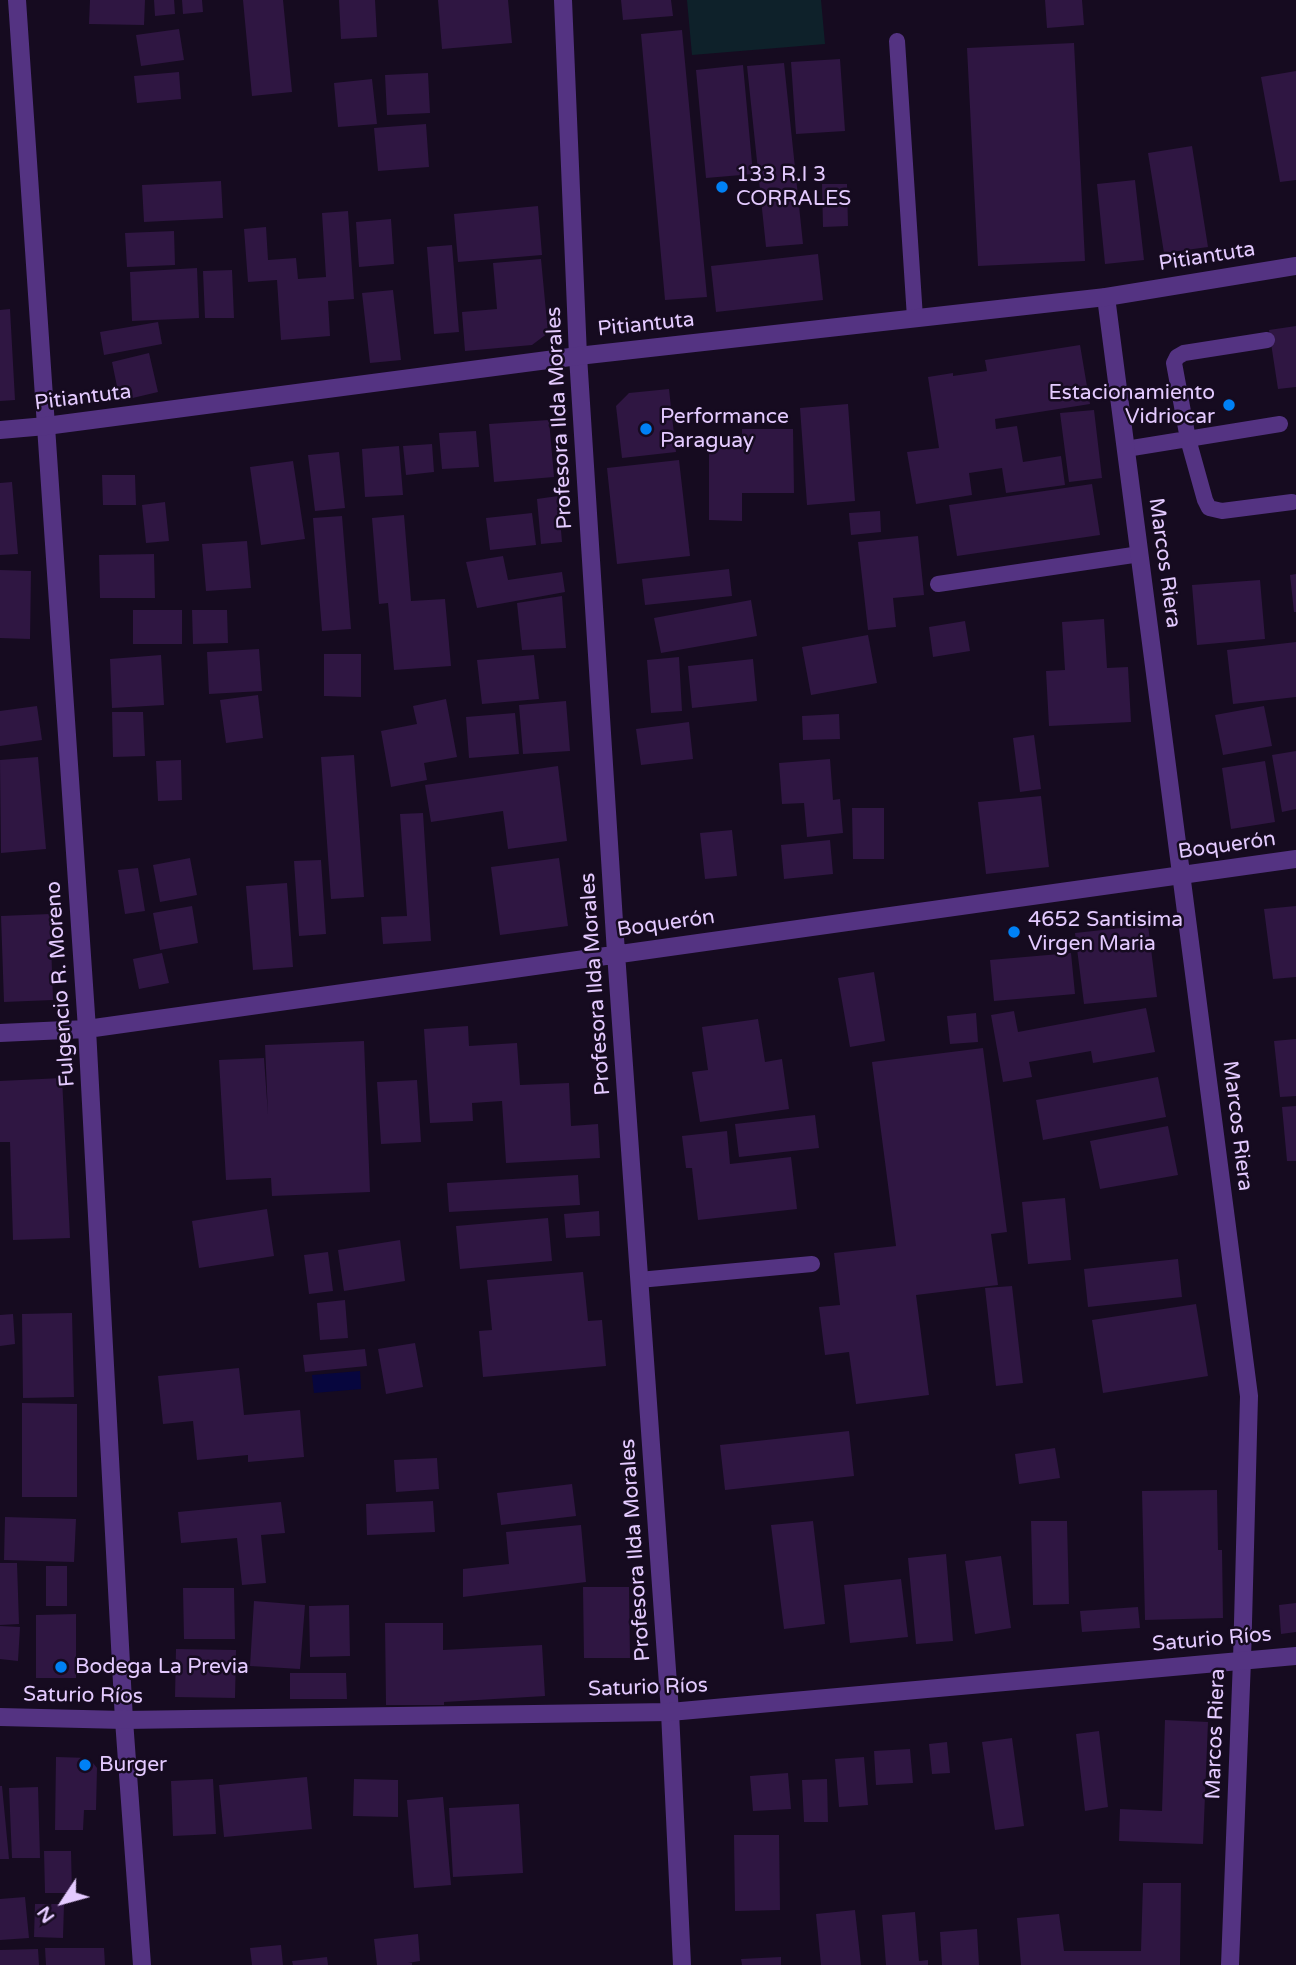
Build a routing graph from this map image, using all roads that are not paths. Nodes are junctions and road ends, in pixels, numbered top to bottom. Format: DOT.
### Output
graph roads {
  1 [pos="17,0"];
  2 [pos="563,0"];
  3 [pos="897,41"];
  4 [pos="1296,266"];
  5 [pos="1106,297"];
  6 [pos="915,318"];
  7 [pos="1267,340"];
  8 [pos="578,356"];
  9 [pos="1280,424"];
  10 [pos="46,426"];
  11 [pos="0,430"];
  12 [pos="1188,439"];
  13 [pos="1126,449"];
  14 [pos="1292,502"];
  15 [pos="1140,554"];
  16 [pos="938,584"];
  17 [pos="1296,859"];
  18 [pos="1182,875"];
  19 [pos="616,954"];
  20 [pos="88,1028"];
  21 [pos="0,1033"];
  22 [pos="812,1264"];
  23 [pos="639,1280"];
  24 [pos="1296,1656"];
  25 [pos="1242,1660"];
  26 [pos="670,1712"];
  27 [pos="0,1717"];
  28 [pos="124,1720"];
  29 [pos="142,1965"];
  30 [pos="681,1965"];
  31 [pos="1230,1965"];
  1 -- 10 [label="street, Fulgencio R. Moreno"];
  2 -- 8 [label="street, Profesora Ilda Morales"];
  3 -- 6 [label="lane"];
  4 -- 5 [label="street, Pitiantuta"];
  5 -- 6 [label="street, Pitiantuta"];
  5 -- 13 [label="street, Marcos Riera"];
  6 -- 8 [label="street, Pitiantuta"];
  7 -- 12 [label="lane"];
  8 -- 10 [label="street, Pitiantuta"];
  8 -- 19 [label="street, Profesora Ilda Morales"];
  9 -- 12 [label="lane"];
  10 -- 11 [label="street, Pitiantuta"];
  10 -- 20 [label="street, Fulgencio R. Moreno"];
  12 -- 13 [label="lane"];
  12 -- 14 [label="lane"];
  13 -- 15 [label="street, Marcos Riera"];
  15 -- 16 [label="lane"];
  15 -- 18 [label="street, Marcos Riera"];
  17 -- 18 [label="street, Boquerón"];
  18 -- 19 [label="street, Boquerón"];
  18 -- 25 [label="street, Marcos Riera"];
  19 -- 20 [label="street, Boquerón"];
  19 -- 23 [label="street, Profesora Ilda Morales"];
  20 -- 21 [label="street, Boquerón"];
  20 -- 28 [label="street, Fulgencio R. Moreno"];
  22 -- 23 [label="lane"];
  23 -- 26 [label="street, Profesora Ilda Morales"];
  24 -- 25 [label="street, Saturio Ríos"];
  25 -- 26 [label="street, Saturio Ríos"];
  25 -- 31 [label="street, Marcos Riera"];
  26 -- 28 [label="street, Saturio Ríos"];
  26 -- 30 [label="street, Profesora Ilda Morales"];
  27 -- 28 [label="street, Saturio Ríos"];
  28 -- 29 [label="street, Fulgencio R. Moreno"];
}
